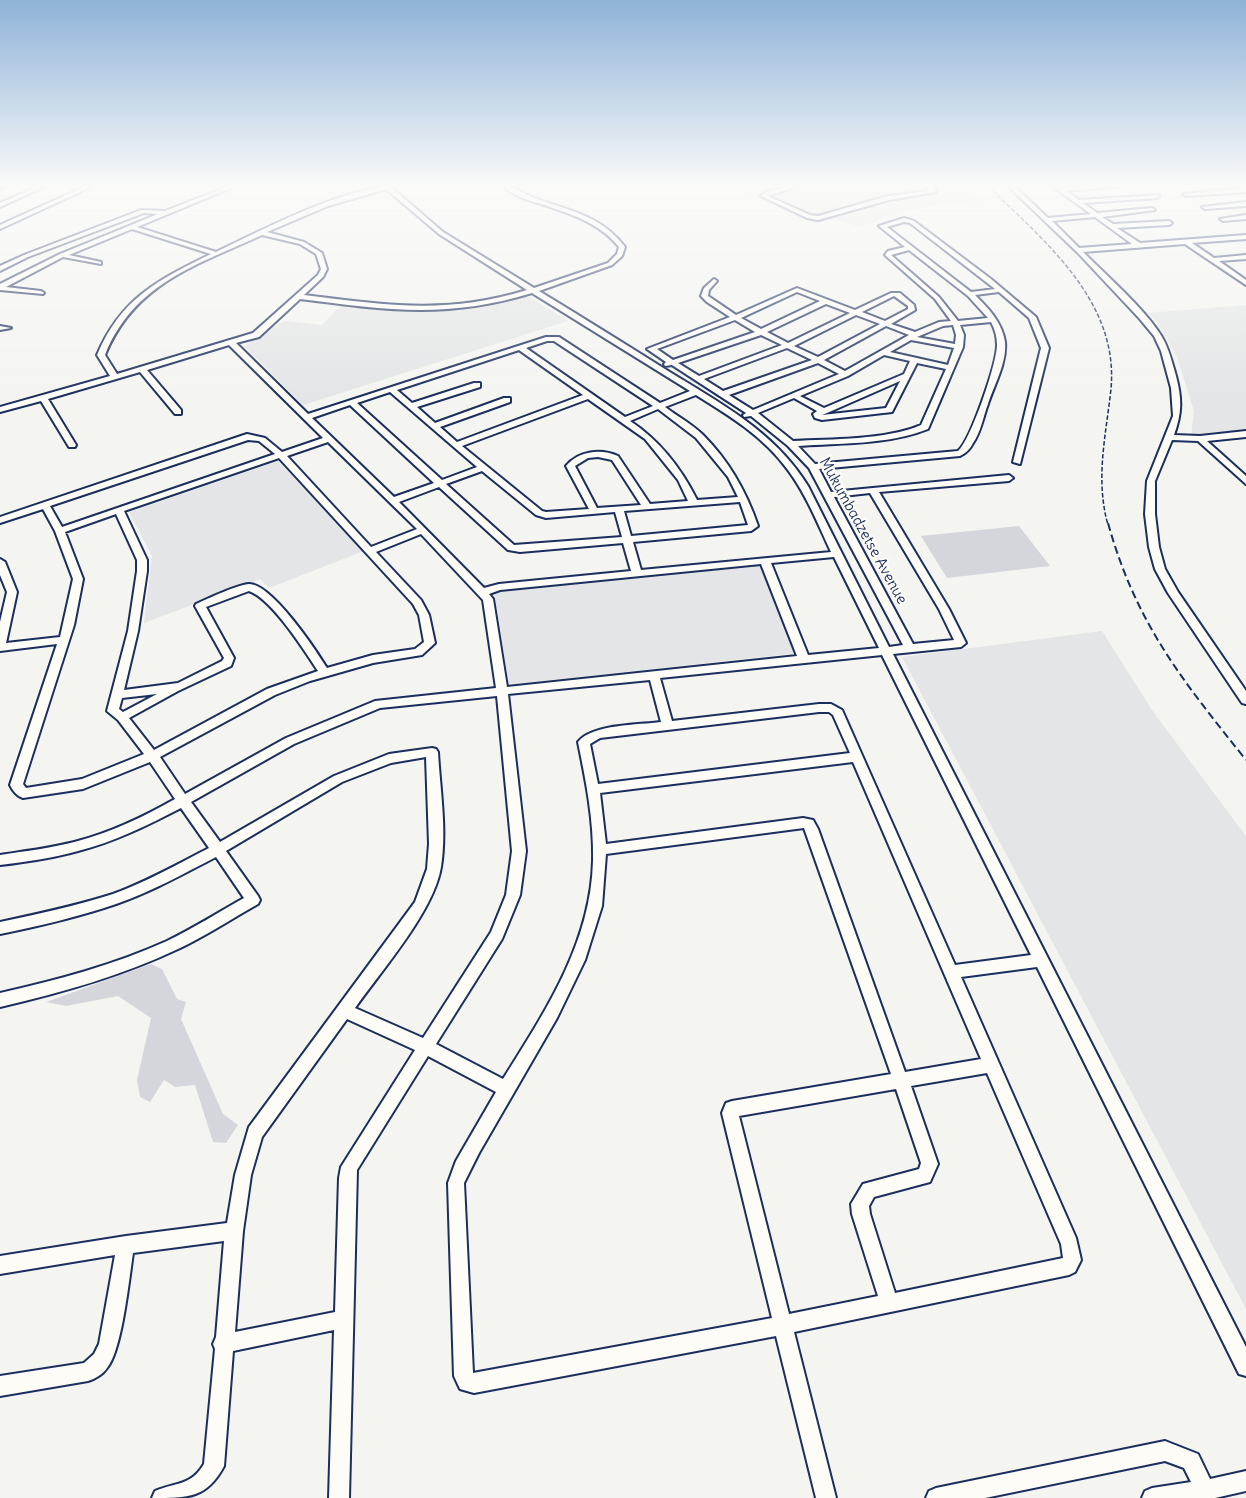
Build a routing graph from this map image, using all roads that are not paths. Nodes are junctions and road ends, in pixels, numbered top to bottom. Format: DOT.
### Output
graph roads {
  1 [pos="26,256"];
  2 [pos="60,256"];
  3 [pos="66,256"];
  4 [pos="213,256"];
  5 [pos="321,256"];
  6 [pos="478,256"];
  7 [pos="619,256"];
  8 [pos="889,256"];
  9 [pos="921,256"];
  10 [pos="957,256"];
  11 [pos="1084,256"];
  12 [pos="1205,256"];
  13 [pos="1246,257"];
  14 [pos="1211,260"];
  15 [pos="99,263"];
  16 [pos="0,269"];
  17 [pos="0,274"];
  18 [pos="1246,274"];
  19 [pos="1234,275"];
  20 [pos="13,278"];
  21 [pos="714,281"];
  22 [pos="1246,283"];
  23 [pos="0,287"];
  24 [pos="531,289"];
  25 [pos="999,290"];
  26 [pos="41,293"];
  27 [pos="970,294"];
  28 [pos="300,297"];
  29 [pos="826,301"];
  30 [pos="855,312"];
  31 [pos="737,317"];
  32 [pos="992,320"];
  33 [pos="955,322"];
  34 [pos="885,324"];
  35 [pos="761,332"];
  36 [pos="914,337"];
  37 [pos="231,344"];
  38 [pos="789,345"];
  39 [pos="959,347"];
  40 [pos="519,348"];
  41 [pos="885,353"];
  42 [pos="817,361"];
  43 [pos="914,361"];
  44 [pos="672,363"];
  45 [pos="659,368"];
  46 [pos="951,368"];
  47 [pos="141,369"];
  48 [pos="845,374"];
  49 [pos="904,376"];
  50 [pos="115,377"];
  51 [pos="477,385"];
  52 [pos="698,385"];
  53 [pos="392,390"];
  54 [pos="723,394"];
  55 [pos="588,396"];
  56 [pos="795,396"];
  57 [pos="43,398"];
  58 [pos="507,400"];
  59 [pos="352,403"];
  60 [pos="412,406"];
  61 [pos="660,407"];
  62 [pos="0,410"];
  63 [pos="824,411"];
  64 [pos="178,412"];
  65 [pos="752,413"];
  66 [pos="306,417"];
  67 [pos="739,418"];
  68 [pos="624,420"];
  69 [pos="434,426"];
  70 [pos="1246,434"];
  71 [pos="1170,437"];
  72 [pos="328,439"];
  73 [pos="1200,439"];
  74 [pos="791,444"];
  75 [pos="72,445"];
  76 [pos="456,445"];
  77 [pos="280,455"];
  78 [pos="1017,462"];
  79 [pos="813,467"];
  80 [pos="483,468"];
  81 [pos="1010,478"];
  82 [pos="1246,481"];
  83 [pos="440,483"];
  84 [pos="873,490"];
  85 [pos="828,495"];
  86 [pos="744,499"];
  87 [pos="392,501"];
  88 [pos="694,503"];
  89 [pos="45,505"];
  90 [pos="647,507"];
  91 [pos="619,509"];
  92 [pos="119,510"];
  93 [pos="595,512"];
  94 [pos="0,520"];
  95 [pos="423,530"];
  96 [pos="60,531"];
  97 [pos="628,540"];
  98 [pos="369,551"];
  99 [pos="837,554"];
  100 [pos="765,561"];
  101 [pos="0,562"];
  102 [pos="637,575"];
  103 [pos="483,592"];
  104 [pos="64,640"];
  105 [pos="0,646"];
  106 [pos="910,648"];
  107 [pos="886,650"];
  108 [pos="804,659"];
  109 [pos="324,672"];
  110 [pos="654,675"];
  111 [pos="180,687"];
  112 [pos="502,691"];
  113 [pos="117,694"];
  114 [pos="1246,700"];
  115 [pos="122,717"];
  116 [pos="667,724"];
  117 [pos="152,756"];
  118 [pos="857,757"];
  119 [pos="594,789"];
  120 [pos="184,801"];
  121 [pos="219,849"];
  122 [pos="600,850"];
  123 [pos="0,860"];
  124 [pos="0,928"];
  125 [pos="1041,960"];
  126 [pos="952,972"];
  127 [pos="0,1000"];
  128 [pos="344,1010"];
  129 [pos="426,1047"];
  130 [pos="991,1065"];
  131 [pos="900,1081"];
  132 [pos="506,1089"];
  133 [pos="234,1231"];
  134 [pos="126,1245"];
  135 [pos="0,1265"];
  136 [pos="890,1302"];
  137 [pos="344,1318"];
  138 [pos="783,1325"];
  139 [pos="222,1344"];
  140 [pos="1246,1367"];
  141 [pos="0,1386"];
  142 [pos="1246,1481"];
  143 [pos="1204,1490"];
  144 [pos="162,1498"];
  145 [pos="339,1498"];
  146 [pos="826,1498"];
  147 [pos="936,1498"];
  148 [pos="1152,1498"];
  1 -- 16 [label="street"];
  2 -- 20 [label="street"];
  3 -- 15 [label="street"];
  4 -- 50 [label="street"];
  5 -- 28 [label="street"];
  6 -- 24 [label="street"];
  7 -- 24 [label="street"];
  8 -- 33 [label="street"];
  9 -- 27 [label="street"];
  10 -- 25 [label="street"];
  11 -- 71 [label="street"];
  12 -- 14 [label="street"];
  13 -- 14 [label="street"];
  14 -- 19 [label="street"];
  17 -- 20 [label="street"];
  18 -- 19 [label="street"];
  19 -- 22 [label="street"];
  20 -- 23 [label="street"];
  21 -- 31 [label="street"];
  23 -- 26 [label="street"];
  24 -- 28 [label="street"];
  24 -- 45 [label="street"];
  25 -- 27 [label="street"];
  25 -- 78 [label="street"];
  27 -- 32 [label="street"];
  28 -- 37 [label="street"];
  29 -- 30 [label="street"];
  29 -- 31 [label="street"];
  29 -- 35 [label="street"];
  30 -- 34 [label="street"];
  30 -- 34 [label="street"];
  30 -- 38 [label="street"];
  31 -- 35 [label="street"];
  31 -- 44 [label="street"];
  32 -- 33 [label="street"];
  32 -- 79 [label="street"];
  33 -- 36 [label="street"];
  33 -- 39 [label="street"];
  34 -- 36 [label="street"];
  34 -- 42 [label="street"];
  35 -- 38 [label="street"];
  35 -- 44 [label="street"];
  36 -- 39 [label="street"];
  36 -- 41 [label="street"];
  37 -- 47 [label="street"];
  37 -- 66 [label="street"];
  38 -- 42 [label="street"];
  38 -- 52 [label="street"];
  39 -- 46 [label="street"];
  40 -- 53 [label="street"];
  40 -- 55 [label="street"];
  40 -- 61 [label="street"];
  41 -- 43 [label="street"];
  41 -- 48 [label="street"];
  42 -- 48 [label="street"];
  42 -- 54 [label="street"];
  43 -- 46 [label="street"];
  43 -- 49 [label="street"];
  44 -- 45 [label="street"];
  44 -- 52 [label="street"];
  45 -- 52 [label="street"];
  46 -- 74 [label="street"];
  47 -- 50 [label="street"];
  47 -- 64 [label="street"];
  48 -- 56 [label="street"];
  49 -- 63 [label="street"];
  49 -- 63 [label="street"];
  50 -- 57 [label="street"];
  51 -- 60 [label="street"];
  52 -- 54 [label="street, Mukumbadzetse Avenue"];
  52 -- 61 [label="street"];
  52 -- 67 [label="street"];
  53 -- 59 [label="street"];
  53 -- 60 [label="street"];
  54 -- 65 [label="street, Mukumbadzetse Avenue"];
  55 -- 68 [label="street"];
  55 -- 76 [label="street"];
  56 -- 63 [label="street"];
  56 -- 65 [label="street"];
  57 -- 62 [label="street"];
  57 -- 75 [label="street"];
  58 -- 69 [label="street"];
  59 -- 66 [label="street"];
  59 -- 83 [label="street"];
  60 -- 69 [label="street"];
  61 -- 68 [label="street"];
  61 -- 86 [label="street"];
  65 -- 67 [label="street"];
  65 -- 74 [label="street, Mukumbadzetse Avenue"];
  66 -- 72 [label="street"];
  67 -- 99 [label="street"];
  68 -- 88 [label="street"];
  69 -- 76 [label="street"];
  70 -- 73 [label="street"];
  71 -- 73 [label="street"];
  71 -- 114 [label="street"];
  72 -- 77 [label="street"];
  72 -- 87 [label="street"];
  73 -- 82 [label="street"];
  74 -- 79 [label="street, Mukumbadzetse Avenue"];
  76 -- 80 [label="street"];
  77 -- 89 [label="street"];
  77 -- 92 [label="street"];
  77 -- 98 [label="street"];
  79 -- 85 [label="street, Mukumbadzetse Avenue"];
  80 -- 83 [label="street"];
  80 -- 93 [label="street"];
  81 -- 84 [label="street"];
  83 -- 87 [label="street"];
  83 -- 97 [label="street"];
  84 -- 85 [label="street"];
  84 -- 106 [label="street"];
  85 -- 106 [label="street, Mukumbadzetse Avenue"];
  86 -- 88 [label="street"];
  86 -- 97 [label="street"];
  87 -- 95 [label="street"];
  88 -- 90 [label="street"];
  89 -- 94 [label="street"];
  89 -- 96 [label="street"];
  90 -- 91 [label="street"];
  90 -- 93 [label="street"];
  91 -- 93 [label="street"];
  91 -- 97 [label="street"];
  92 -- 96 [label="street"];
  92 -- 113 [label="street"];
  95 -- 98 [label="street"];
  95 -- 103 [label="street"];
  96 -- 104 [label="street"];
  97 -- 102 [label="street"];
  98 -- 109 [label="street"];
  99 -- 100 [label="street"];
  99 -- 107 [label="street"];
  100 -- 102 [label="street"];
  100 -- 108 [label="street"];
  101 -- 105 [label="street"];
  102 -- 103 [label="street"];
  103 -- 112 [label="street"];
  104 -- 105 [label="street"];
  104 -- 117 [label="street"];
  106 -- 107 [label="street"];
  107 -- 108 [label="street"];
  107 -- 125 [label="street"];
  108 -- 110 [label="street"];
  109 -- 111 [label="street"];
  109 -- 117 [label="street"];
  110 -- 112 [label="street"];
  110 -- 116 [label="street"];
  111 -- 113 [label="street"];
  111 -- 115 [label="street"];
  112 -- 120 [label="street"];
  112 -- 129 [label="street"];
  113 -- 115 [label="street"];
  115 -- 117 [label="street"];
  116 -- 118 [label="street"];
  116 -- 119 [label="street"];
  117 -- 120 [label="street"];
  118 -- 119 [label="street"];
  118 -- 126 [label="street"];
  119 -- 122 [label="street"];
  120 -- 121 [label="street"];
  120 -- 123 [label="street"];
  121 -- 124 [label="street"];
  121 -- 127 [label="street"];
  121 -- 128 [label="street"];
  122 -- 131 [label="street"];
  122 -- 132 [label="street"];
  125 -- 126 [label="street"];
  125 -- 140 [label="street"];
  126 -- 130 [label="street"];
  128 -- 129 [label="street"];
  128 -- 133 [label="street"];
  129 -- 132 [label="street"];
  129 -- 137 [label="street"];
  130 -- 131 [label="street"];
  130 -- 136 [label="street"];
  131 -- 136 [label="street"];
  131 -- 138 [label="street"];
  132 -- 138 [label="street"];
  133 -- 134 [label="street"];
  133 -- 139 [label="street"];
  134 -- 135 [label="street"];
  134 -- 141 [label="street"];
  136 -- 138 [label="street"];
  137 -- 139 [label="street"];
  137 -- 145 [label="street"];
  138 -- 146 [label="street"];
  139 -- 144 [label="street"];
  142 -- 143 [label="street"];
  143 -- 147 [label="street"];
  143 -- 148 [label="street"];
}
